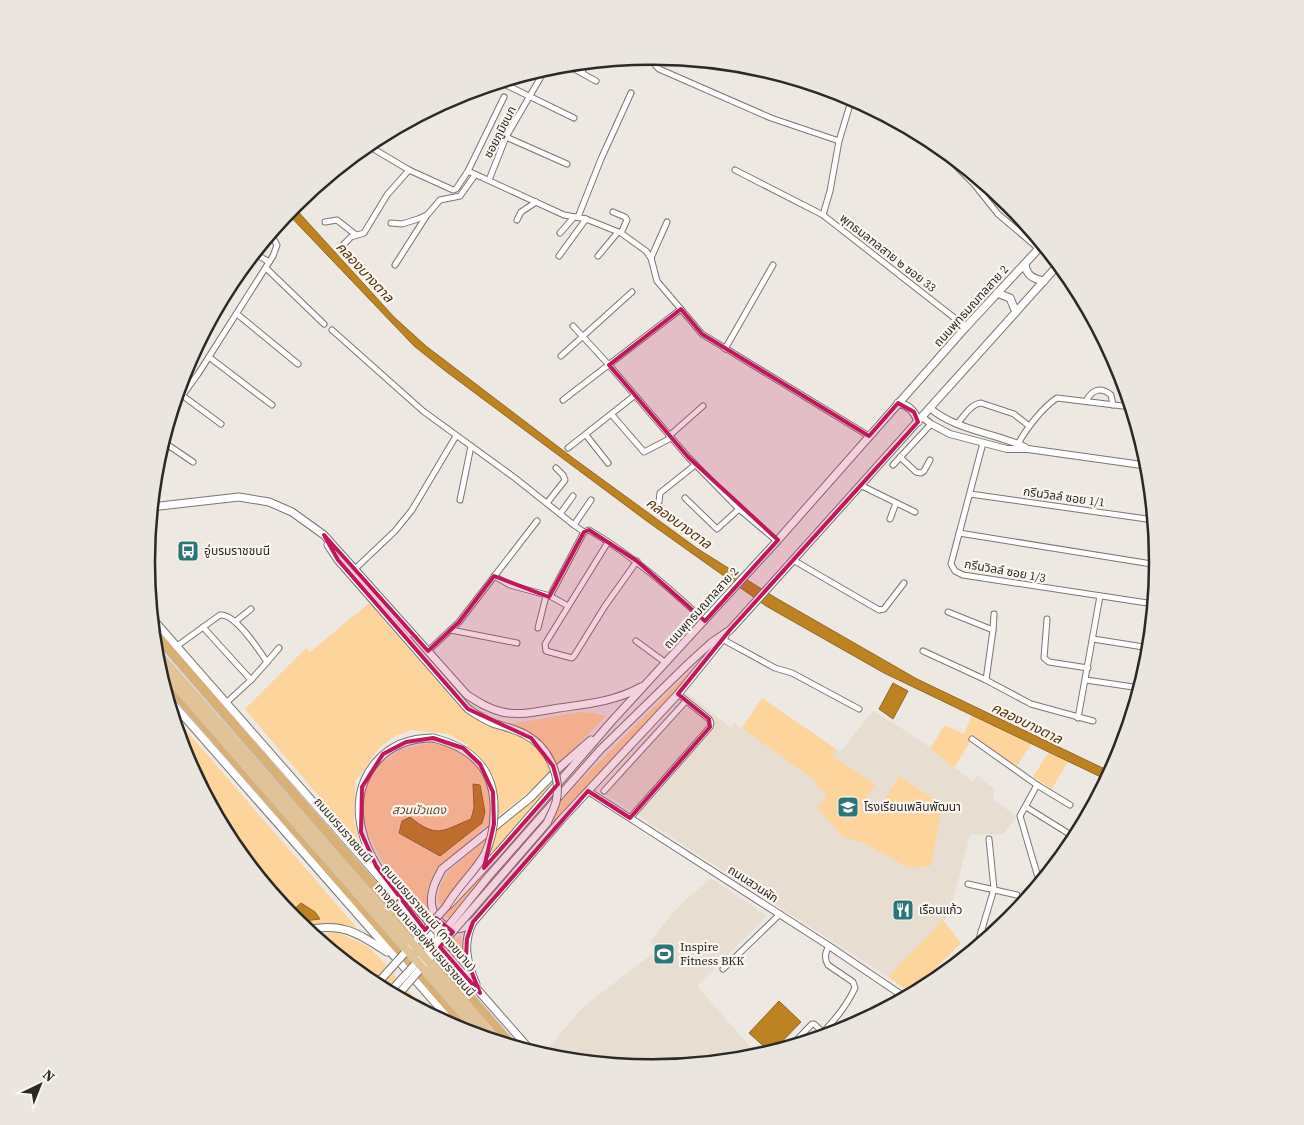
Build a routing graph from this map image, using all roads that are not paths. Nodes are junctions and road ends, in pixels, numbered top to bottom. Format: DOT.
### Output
graph roads {
  1 [pos="655,65"];
  2 [pos="579,71"];
  3 [pos="582,72"];
  4 [pos="540,78"];
  5 [pos="596,81"];
  6 [pos="509,86"];
  7 [pos="631,93"];
  8 [pos="530,96"];
  9 [pos="504,97"];
  10 [pos="850,106"];
  11 [pos="574,118"];
  12 [pos="506,137"];
  13 [pos="839,141"];
  14 [pos="375,150"];
  15 [pos="567,164"];
  16 [pos="409,170"];
  17 [pos="735,170"];
  18 [pos="468,171"];
  19 [pos="475,175"];
  20 [pos="489,180"];
  21 [pos="970,180"];
  22 [pos="536,202"];
  23 [pos="613,212"];
  24 [pos="427,215"];
  25 [pos="823,215"];
  26 [pos="576,217"];
  27 [pos="586,219"];
  28 [pos="517,220"];
  29 [pos="325,222"];
  30 [pos="667,222"];
  31 [pos="390,223"];
  32 [pos="619,232"];
  33 [pos="560,233"];
  34 [pos="356,234"];
  35 [pos="1029,237"];
  36 [pos="274,239"];
  37 [pos="344,244"];
  38 [pos="1038,249"];
  39 [pos="260,256"];
  40 [pos="559,256"];
  41 [pos="598,256"];
  42 [pos="651,258"];
  43 [pos="269,262"];
  44 [pos="1024,264"];
  45 [pos="395,265"];
  46 [pos="774,265"];
  47 [pos="266,268"];
  48 [pos="1054,270"];
  49 [pos="1044,281"];
  50 [pos="632,292"];
  51 [pos="997,293"];
  52 [pos="681,309"];
  53 [pos="1016,312"];
  54 [pos="237,314"];
  55 [pos="324,324"];
  56 [pos="574,326"];
  57 [pos="966,327"];
  58 [pos="332,330"];
  59 [pos="583,336"];
  60 [pos="725,349"];
  61 [pos="561,356"];
  62 [pos="209,357"];
  63 [pos="298,364"];
  64 [pos="609,365"];
  65 [pos="184,394"];
  66 [pos="183,396"];
  67 [pos="634,396"];
  68 [pos="563,400"];
  69 [pos="1086,401"];
  70 [pos="898,403"];
  71 [pos="272,405"];
  72 [pos="1113,405"];
  73 [pos="703,406"];
  74 [pos="1124,406"];
  75 [pos="930,408"];
  76 [pos="612,415"];
  77 [pos="920,419"];
  78 [pos="221,424"];
  79 [pos="930,424"];
  80 [pos="957,424"];
  81 [pos="1029,426"];
  82 [pos="986,432"];
  83 [pos="586,435"];
  84 [pos="456,436"];
  85 [pos="869,436"];
  86 [pos="670,437"];
  87 [pos="983,443"];
  88 [pos="1018,444"];
  89 [pos="168,445"];
  90 [pos="471,446"];
  91 [pos="568,448"];
  92 [pos="1028,448"];
  93 [pos="900,457"];
  94 [pos="930,460"];
  95 [pos="193,462"];
  96 [pos="608,463"];
  97 [pos="695,464"];
  98 [pos="893,465"];
  99 [pos="1140,465"];
  100 [pos="556,468"];
  101 [pos="860,485"];
  102 [pos="970,494"];
  103 [pos="573,496"];
  104 [pos="685,498"];
  105 [pos="460,500"];
  106 [pos="591,500"];
  107 [pos="659,502"];
  108 [pos="547,503"];
  109 [pos="896,503"];
  110 [pos="158,506"];
  111 [pos="739,509"];
  112 [pos="915,512"];
  113 [pos="560,514"];
  114 [pos="890,519"];
  115 [pos="1147,519"];
  116 [pos="537,521"];
  117 [pos="574,525"];
  118 [pos="584,532"];
  119 [pos="959,533"];
  120 [pos="324,535"];
  121 [pos="778,540"];
  122 [pos="608,542"];
  123 [pos="793,560"];
  124 [pos="637,562"];
  125 [pos="1150,564"];
  126 [pos="355,569"];
  127 [pos="494,576"];
  128 [pos="904,583"];
  129 [pos="548,596"];
  130 [pos="1100,596"];
  131 [pos="1147,603"];
  132 [pos="568,606"];
  133 [pos="251,609"];
  134 [pos="948,612"];
  135 [pos="994,614"];
  136 [pos="1046,619"];
  137 [pos="705,621"];
  138 [pos="236,622"];
  139 [pos="159,626"];
  140 [pos="203,627"];
  141 [pos="538,628"];
  142 [pos="451,630"];
  143 [pos="730,630"];
  144 [pos="992,630"];
  145 [pos="722,639"];
  146 [pos="1092,639"];
  147 [pos="636,641"];
  148 [pos="161,642"];
  149 [pos="517,643"];
  150 [pos="177,646"];
  151 [pos="1142,647"];
  152 [pos="279,648"];
  153 [pos="428,651"];
  154 [pos="923,651"];
  155 [pos="164,662"];
  156 [pos="267,662"];
  157 [pos="666,663"];
  158 [pos="1088,668"];
  159 [pos="168,676"];
  160 [pos="251,680"];
  161 [pos="986,680"];
  162 [pos="1086,680"];
  163 [pos="646,685"];
  164 [pos="170,687"];
  165 [pos="1134,687"];
  166 [pos="678,694"];
  167 [pos="686,700"];
  168 [pos="226,703"];
  169 [pos="176,708"];
  170 [pos="858,709"];
  171 [pos="1078,718"];
  172 [pos="611,722"];
  173 [pos="1093,722"];
  174 [pos="972,739"];
  175 [pos="1037,786"];
  176 [pos="588,791"];
  177 [pos="604,792"];
  178 [pos="1070,805"];
  179 [pos="1026,807"];
  180 [pos="630,818"];
  181 [pos="1069,834"];
  182 [pos="989,839"];
  183 [pos="1038,876"];
  184 [pos="968,884"];
  185 [pos="994,890"];
  186 [pos="1017,895"];
  187 [pos="403,905"];
  188 [pos="446,906"];
  189 [pos="780,914"];
  190 [pos="473,922"];
  191 [pos="316,929"];
  192 [pos="981,931"];
  193 [pos="985,932"];
  194 [pos="979,938"];
  195 [pos="829,946"];
  196 [pos="395,958"];
  197 [pos="723,969"];
  198 [pos="381,979"];
  199 [pos="394,987"];
  200 [pos="401,992"];
  201 [pos="480,993"];
  202 [pos="900,994"];
  203 [pos="446,1015"];
  204 [pos="462,1022"];
  205 [pos="474,1027"];
  206 [pos="828,1028"];
  207 [pos="821,1030"];
  208 [pos="492,1034"];
  209 [pos="505,1038"];
  210 [pos="799,1038"];
  211 [pos="523,1043"];
  1 -- 13 [label="street"];
  2 -- 3 [label="street"];
  3 -- 5 [label="street"];
  4 -- 8 [label="street, ซอยภูมิชนก"];
  6 -- 8 [label="street"];
  7 -- 26 [label="street"];
  8 -- 11 [label="street"];
  8 -- 12 [label="street, ซอยภูมิชนก"];
  9 -- 18 [label="street"];
  10 -- 13 [label="street, พุทธมลฑลสาย ๒ ซอย 33"];
  12 -- 15 [label="street"];
  12 -- 20 [label="street, ซอยภูมิชนก"];
  13 -- 25 [label="street, พุทธมลฑลสาย ๒ ซอย 33"];
  14 -- 16 [label="street"];
  16 -- 18 [label="street"];
  16 -- 34 [label="street"];
  17 -- 25 [label="street"];
  18 -- 19 [label="street"];
  19 -- 20 [label="street"];
  19 -- 24 [label="street"];
  20 -- 22 [label="street"];
  21 -- 35 [label="street"];
  22 -- 26 [label="street"];
  22 -- 28 [label="street"];
  23 -- 32 [label="street"];
  24 -- 31 [label="street"];
  24 -- 45 [label="street"];
  25 -- 57 [label="street, พุทธมลฑลสาย ๒ ซอย 33"];
  26 -- 27 [label="street"];
  26 -- 33 [label="street"];
  27 -- 32 [label="street"];
  27 -- 40 [label="street"];
  29 -- 34 [label="street"];
  30 -- 42 [label="street"];
  32 -- 41 [label="street"];
  32 -- 42 [label="street"];
  34 -- 37 [label="street"];
  36 -- 43 [label="street"];
  38 -- 44 [label="main road, ถนนพุทธมณฑลสาย 2"];
  39 -- 43 [label="street"];
  42 -- 52 [label="street"];
  43 -- 47 [label="street"];
  44 -- 49 [label="main road"];
  44 -- 51 [label="main road, ถนนพุทธมณฑลสาย 2"];
  46 -- 60 [label="street"];
  47 -- 54 [label="street"];
  47 -- 55 [label="street"];
  48 -- 49 [label="main road"];
  49 -- 53 [label="main road"];
  50 -- 59 [label="street"];
  51 -- 53 [label="main road"];
  51 -- 57 [label="main road, ถนนพุทธมณฑลสาย 2"];
  52 -- 60 [label="street"];
  52 -- 64 [label="street"];
  53 -- 75 [label="main road"];
  54 -- 62 [label="street"];
  54 -- 63 [label="street"];
  56 -- 59 [label="street"];
  57 -- 70 [label="main road, ถนนพุทธมณฑลสาย 2"];
  58 -- 84 [label="street"];
  59 -- 61 [label="street"];
  59 -- 64 [label="street"];
  60 -- 85 [label="street"];
  62 -- 65 [label="street"];
  62 -- 71 [label="street"];
  64 -- 67 [label="street"];
  64 -- 68 [label="street"];
  66 -- 78 [label="street"];
  67 -- 76 [label="street"];
  67 -- 86 [label="street"];
  69 -- 72 [label="street"];
  69 -- 72 [label="street"];
  69 -- 81 [label="street"];
  70 -- 77 [label="main road"];
  70 -- 85 [label="main road, ถนนพุทธมณฑลสาย 2"];
  72 -- 74 [label="street"];
  73 -- 86 [label="street"];
  75 -- 77 [label="main road"];
  75 -- 80 [label="street"];
  76 -- 83 [label="street"];
  76 -- 86 [label="street"];
  77 -- 79 [label="street"];
  77 -- 101 [label="main road"];
  79 -- 87 [label="street"];
  79 -- 93 [label="street"];
  80 -- 81 [label="street"];
  80 -- 82 [label="street"];
  81 -- 88 [label="street"];
  82 -- 87 [label="street"];
  82 -- 88 [label="street"];
  83 -- 91 [label="street"];
  83 -- 96 [label="street"];
  84 -- 90 [label="street"];
  84 -- 126 [label="street"];
  85 -- 121 [label="main road, ถนนพุทธมณฑลสาย 2"];
  86 -- 97 [label="street"];
  87 -- 92 [label="street"];
  87 -- 102 [label="street, กรีนวิลล์ ซอย 1/3"];
  88 -- 92 [label="street"];
  89 -- 95 [label="street"];
  90 -- 105 [label="street"];
  90 -- 108 [label="street"];
  92 -- 99 [label="street"];
  93 -- 94 [label="street"];
  93 -- 98 [label="street"];
  97 -- 107 [label="street"];
  97 -- 111 [label="street"];
  100 -- 108 [label="street"];
  101 -- 109 [label="street"];
  101 -- 123 [label="main road"];
  102 -- 115 [label="street, กรีนวิลล์ ซอย 1/1"];
  102 -- 119 [label="street, กรีนวิลล์ ซอย 1/3"];
  103 -- 113 [label="street"];
  104 -- 111 [label="street"];
  106 -- 117 [label="street"];
  108 -- 113 [label="street"];
  109 -- 112 [label="street"];
  109 -- 114 [label="street"];
  110 -- 120 [label="main road"];
  111 -- 121 [label="street"];
  113 -- 117 [label="street"];
  116 -- 127 [label="street"];
  117 -- 118 [label="street"];
  118 -- 122 [label="street"];
  118 -- 129 [label="street"];
  119 -- 125 [label="street"];
  119 -- 130 [label="street, กรีนวิลล์ ซอย 1/3"];
  120 -- 126 [label="main road"];
  120 -- 200 [label="main road, bridge"];
  121 -- 137 [label="main road, ถนนพุทธมณฑลสาย 2"];
  122 -- 124 [label="street"];
  122 -- 132 [label="street"];
  123 -- 128 [label="street"];
  123 -- 143 [label="main road"];
  124 -- 132 [label="street"];
  124 -- 137 [label="street"];
  126 -- 153 [label="main road"];
  127 -- 129 [label="street"];
  127 -- 142 [label="street"];
  129 -- 132 [label="street"];
  129 -- 141 [label="street"];
  130 -- 131 [label="street, กรีนวิลล์ ซอย 1/3"];
  130 -- 146 [label="street"];
  133 -- 138 [label="street"];
  134 -- 144 [label="street"];
  135 -- 144 [label="street"];
  136 -- 158 [label="street"];
  137 -- 157 [label="main road, ถนนพุทธมณฑลสาย 2"];
  138 -- 140 [label="street"];
  138 -- 156 [label="street"];
  139 -- 150 [label="main road, ถนนบรมราชชนนี (ทางขนาน)"];
  140 -- 150 [label="street"];
  140 -- 160 [label="street"];
  142 -- 149 [label="street"];
  142 -- 153 [label="street"];
  143 -- 145 [label="main road"];
  143 -- 199 [label="main road, bridge"];
  144 -- 161 [label="street"];
  145 -- 166 [label="main road"];
  145 -- 170 [label="street"];
  146 -- 151 [label="street"];
  146 -- 158 [label="street"];
  147 -- 157 [label="street"];
  148 -- 209 [label="highway, ถนนบรมราชชนนี"];
  150 -- 168 [label="main road, ถนนบรมราชชนนี (ทางขนาน)"];
  152 -- 156 [label="street"];
  153 -- 163 [label="main road"];
  154 -- 161 [label="street"];
  155 -- 208 [label="main road, ทางคู่ขนานลอยฟ้าบรมราชชนนี, bridge"];
  156 -- 160 [label="street"];
  157 -- 163 [label="main road, ถนนพุทธมณฑลสาย 2"];
  158 -- 162 [label="street"];
  159 -- 205 [label="main road, ทางคู่ขนานลอยฟ้าบรมราชชนนี, bridge"];
  160 -- 168 [label="street"];
  161 -- 171 [label="street"];
  162 -- 165 [label="street"];
  162 -- 171 [label="street"];
  163 -- 172 [label="main road, ถนนพุทธมณฑลสาย 2"];
  164 -- 204 [label="highway"];
  166 -- 167 [label="street"];
  166 -- 176 [label="main road"];
  167 -- 177 [label="street"];
  167 -- 180 [label="street"];
  168 -- 187 [label="main road, ถนนบรมราชชนนี (ทางขนาน)"];
  169 -- 196 [label="main road"];
  171 -- 173 [label="street"];
  172 -- 188 [label="main road, ถนนพุทธมณฑลสาย 2"];
  172 -- 190 [label="main road"];
  174 -- 175 [label="street"];
  175 -- 178 [label="street"];
  175 -- 179 [label="street"];
  176 -- 180 [label="street, ถนนสวนผัก"];
  176 -- 190 [label="main road"];
  179 -- 181 [label="street"];
  179 -- 183 [label="street"];
  180 -- 189 [label="street, ถนนสวนผัก"];
  182 -- 185 [label="street"];
  184 -- 185 [label="street"];
  185 -- 186 [label="street"];
  185 -- 192 [label="street"];
  187 -- 188 [label="main road, bridge"];
  187 -- 201 [label="main road, ถนนบรมราชชนนี (ทางขนาน)"];
  188 -- 198 [label="main road, ถนนพุทธมณฑลสาย 2, bridge"];
  189 -- 195 [label="street, ถนนสวนผัก"];
  189 -- 197 [label="street"];
  190 -- 201 [label="main road"];
  191 -- 196 [label="main road"];
  192 -- 193 [label="street"];
  192 -- 194 [label="street"];
  195 -- 202 [label="street, ถนนสวนผัก"];
  195 -- 206 [label="street"];
  196 -- 203 [label="main road"];
  201 -- 211 [label="main road, ถนนบรมราชชนนี (ทางขนาน)"];
  207 -- 210 [label="street"];
}
